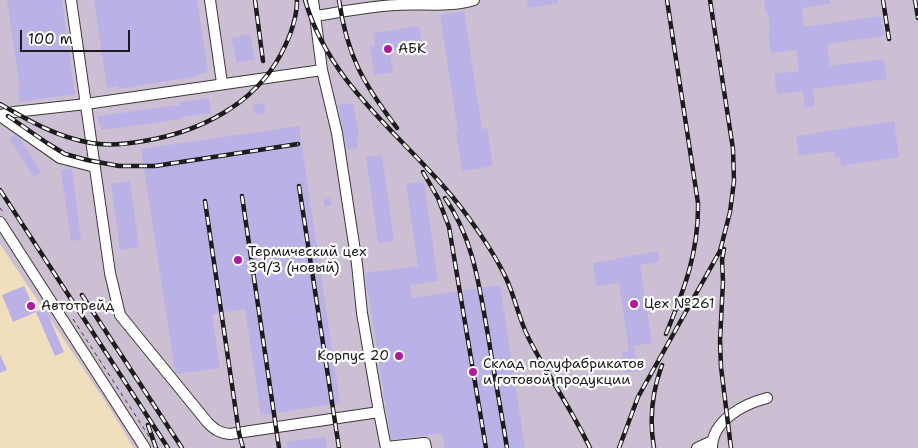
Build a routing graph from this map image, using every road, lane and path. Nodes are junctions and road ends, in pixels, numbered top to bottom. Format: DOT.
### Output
graph roads {
  1 [pos="71,0"];
  2 [pos="210,0"];
  3 [pos="313,0"];
  4 [pos="474,0"];
  5 [pos="315,16"];
  6 [pos="322,70"];
  7 [pos="222,83"];
  8 [pos="86,104"];
  9 [pos="0,116"];
  10 [pos="95,167"];
  11 [pos="0,222"];
  12 [pos="767,398"];
  13 [pos="379,412"];
  14 [pos="712,444"];
  15 [pos="145,448"];
  16 [pos="386,448"];
  17 [pos="426,448"];
  18 [pos="697,448"];
  1 -- 8 [label="lane"];
  2 -- 7 [label="lane"];
  3 -- 5 [label="lane"];
  4 -- 5 [label="lane"];
  5 -- 6 [label="lane"];
  6 -- 7 [label="lane"];
  6 -- 13 [label="lane"];
  7 -- 8 [label="lane"];
  8 -- 9 [label="lane"];
  8 -- 10 [label="lane"];
  9 -- 10 [label="lane"];
  10 -- 13 [label="lane"];
  11 -- 15 [label="lane"];
  12 -- 14 [label="lane"];
  13 -- 16 [label="lane"];
  14 -- 18 [label="lane"];
  16 -- 17 [label="lane"];
}
